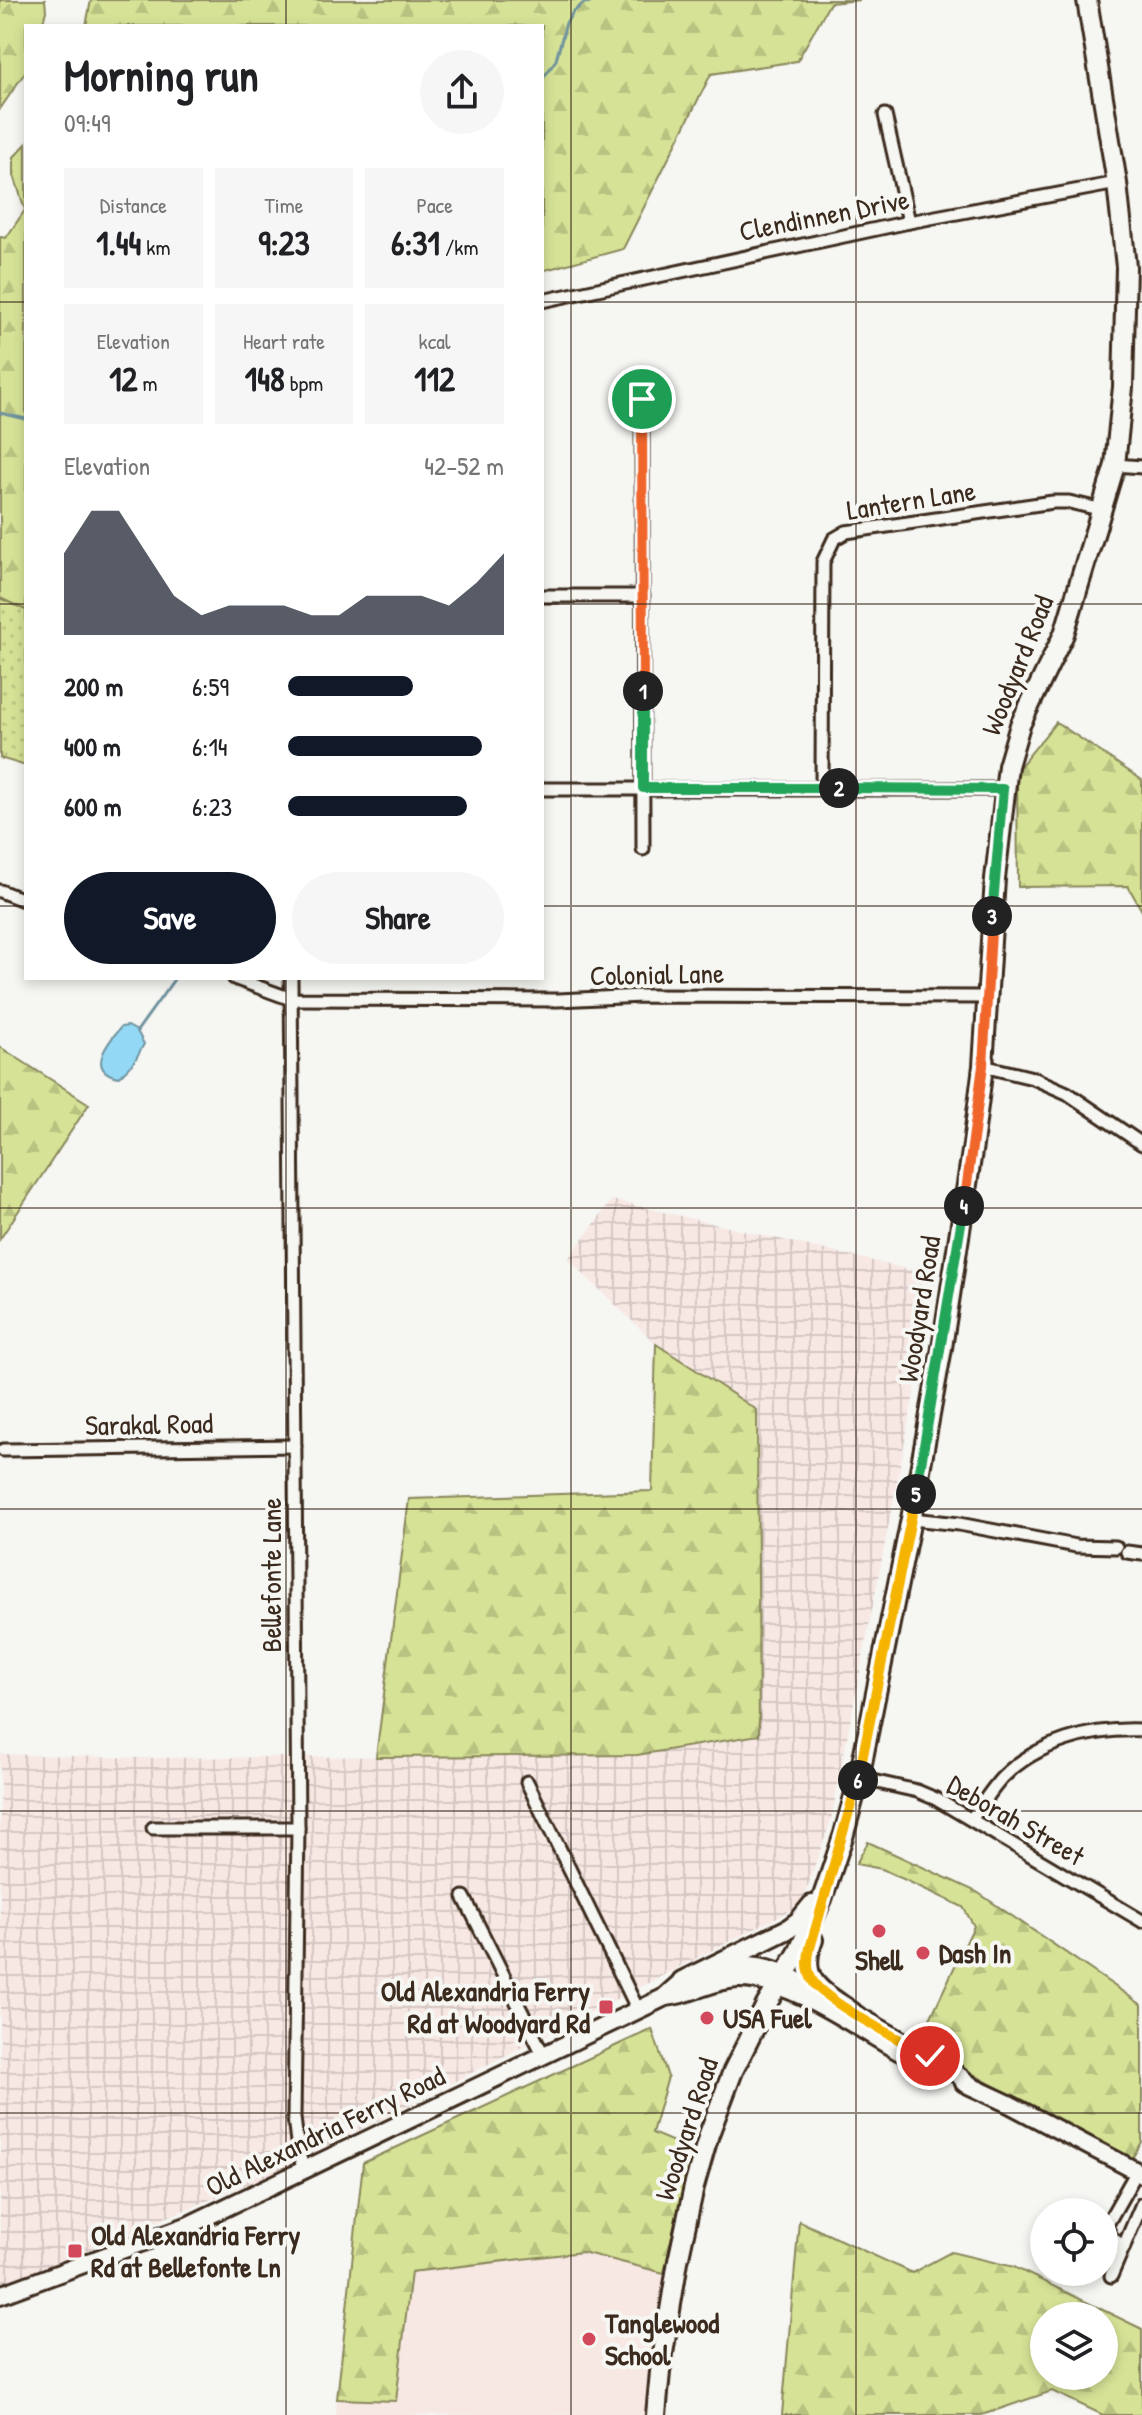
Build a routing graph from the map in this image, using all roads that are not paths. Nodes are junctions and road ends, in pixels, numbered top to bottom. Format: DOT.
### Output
graph roads {
  1 [pos="1087,0"];
  2 [pos="885,115"];
  3 [pos="1117,183"];
  4 [pos="909,222"];
  5 [pos="544,301"];
  6 [pos="642,399"];
  7 [pos="1115,465"];
  8 [pos="1142,467"];
  9 [pos="1103,510"];
  10 [pos="544,596"];
  11 [pos="643,596"];
  12 [pos="822,787"];
  13 [pos="643,788"];
  14 [pos="544,789"];
  15 [pos="1003,789"];
  16 [pos="643,849"];
  17 [pos="0,891"];
  18 [pos="24,900"];
  19 [pos="239,980"];
  20 [pos="291,980"];
  21 [pos="988,997"];
  22 [pos="291,999"];
  23 [pos="983,1066"];
  24 [pos="1142,1144"];
  25 [pos="295,1446"];
  26 [pos="3,1450"];
  27 [pos="912,1519"];
  28 [pos="1142,1554"];
  29 [pos="1141,1730"];
  30 [pos="859,1778"];
  31 [pos="527,1782"];
  32 [pos="972,1818"];
  33 [pos="153,1828"];
  34 [pos="298,1828"];
  35 [pos="828,1883"];
  36 [pos="464,1897"];
  37 [pos="1142,1921"];
  38 [pos="782,1980"];
  39 [pos="682,1981"];
  40 [pos="666,1997"];
  41 [pos="638,2010"];
  42 [pos="852,2012"];
  43 [pos="543,2054"];
  44 [pos="973,2087"];
  45 [pos="304,2171"];
  46 [pos="1139,2173"];
  47 [pos="1142,2204"];
  48 [pos="1124,2247"];
  49 [pos="1118,2260"];
  50 [pos="0,2295"];
  51 [pos="656,2415"];
  1 -- 3 [label="main road, Woodyard Road"];
  2 -- 4 [label="street"];
  3 -- 4 [label="street, Clendinnen Drive"];
  3 -- 7 [label="main road, Woodyard Road"];
  4 -- 5 [label="street, Clendinnen Drive"];
  6 -- 11 [label="street"];
  7 -- 8 [label="street"];
  7 -- 9 [label="main road, Woodyard Road"];
  9 -- 12 [label="street, Lantern Lane"];
  9 -- 15 [label="main road, Woodyard Road"];
  10 -- 11 [label="street"];
  11 -- 13 [label="street"];
  12 -- 13 [label="street"];
  12 -- 15 [label="street"];
  13 -- 14 [label="street"];
  13 -- 16 [label="street"];
  15 -- 21 [label="main road, Woodyard Road"];
  17 -- 18 [label="street"];
  19 -- 22 [label="street, Colonial Lane"];
  20 -- 22 [label="street, Bellefonte Lane"];
  21 -- 22 [label="street, Colonial Lane"];
  21 -- 23 [label="main road, Woodyard Road"];
  22 -- 25 [label="street, Bellefonte Lane"];
  23 -- 24 [label="street"];
  23 -- 27 [label="main road, Woodyard Road"];
  25 -- 26 [label="street, Sarakal Road"];
  25 -- 34 [label="street, Bellefonte Lane"];
  27 -- 28 [label="street"];
  27 -- 30 [label="main road, Woodyard Road"];
  29 -- 32 [label="street"];
  30 -- 32 [label="street, Deborah Street"];
  30 -- 35 [label="main road, Woodyard Road"];
  31 -- 41 [label="street"];
  32 -- 37 [label="street, Deborah Street"];
  33 -- 34 [label="street"];
  34 -- 45 [label="street, Bellefonte Lane"];
  35 -- 38 [label="main road, Woodyard Road"];
  35 -- 39 [label="main road"];
  35 -- 42 [label="main road"];
  36 -- 43 [label="street"];
  38 -- 39 [label="main road, Old Alexandria Ferry Road"];
  38 -- 40 [label="main road, Old Alexandria Ferry Road"];
  38 -- 42 [label="main road"];
  38 -- 44 [label="main road"];
  38 -- 51 [label="main road, Woodyard Road"];
  39 -- 40 [label="main road, Old Alexandria Ferry Road"];
  40 -- 41 [label="main road, Old Alexandria Ferry Road"];
  41 -- 43 [label="main road, Old Alexandria Ferry Road"];
  42 -- 44 [label="main road"];
  43 -- 45 [label="main road, Old Alexandria Ferry Road"];
  44 -- 46 [label="main road"];
  45 -- 50 [label="main road, Old Alexandria Ferry Road"];
  46 -- 48 [label="street"];
  47 -- 48 [label="street"];
  48 -- 49 [label="street"];
}
